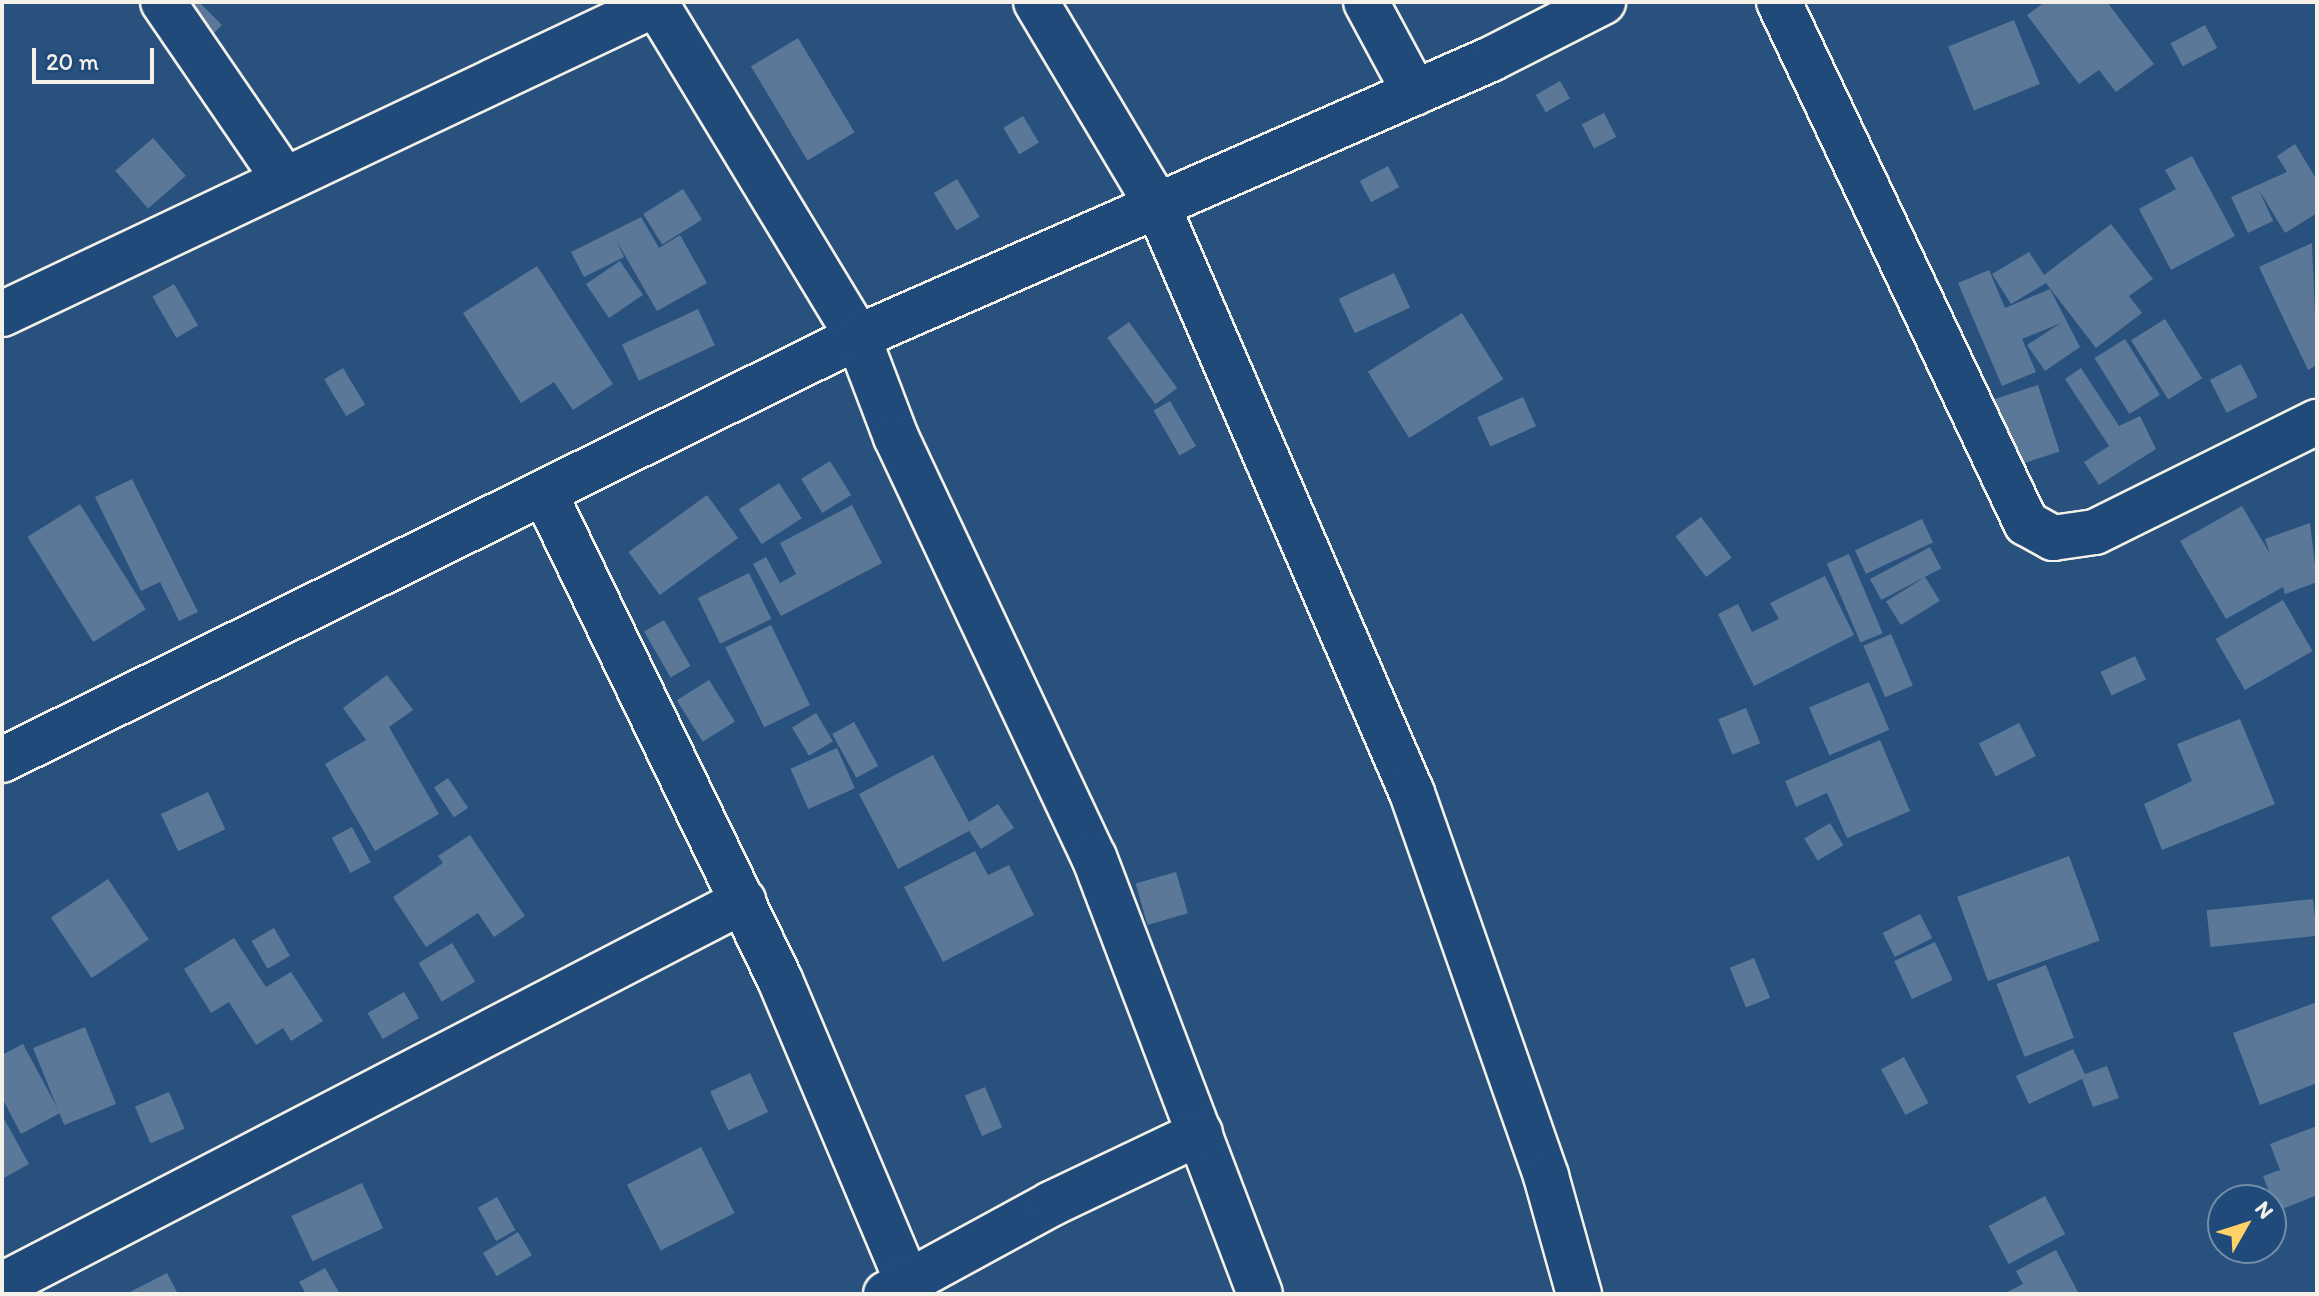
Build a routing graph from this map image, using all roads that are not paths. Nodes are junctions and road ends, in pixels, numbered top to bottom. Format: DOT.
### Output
graph roads {
  1 [pos="163,2"];
  2 [pos="1036,2"];
  3 [pos="1366,2"];
  4 [pos="1603,2"];
  5 [pos="1779,2"];
  6 [pos="656,3"];
  7 [pos="1415,93"];
  8 [pos="284,179"];
  9 [pos="1158,207"];
  10 [pos="2,314"];
  11 [pos="858,337"];
  12 [pos="2317,422"];
  13 [pos="545,494"];
  14 [pos="2,760"];
  15 [pos="743,901"];
  16 [pos="1200,1133"];
  17 [pos="2,1285"];
  18 [pos="897,1288"];
  19 [pos="1260,1294"];
  20 [pos="1579,1294"];
  1 -- 8 [label="street"];
  2 -- 9 [label="street"];
  3 -- 7 [label="street"];
  4 -- 7 [label="street"];
  5 -- 12 [label="street"];
  6 -- 8 [label="street"];
  6 -- 11 [label="street"];
  7 -- 9 [label="street"];
  8 -- 10 [label="street"];
  9 -- 11 [label="street"];
  9 -- 20 [label="street"];
  11 -- 13 [label="street"];
  11 -- 16 [label="street"];
  13 -- 14 [label="street"];
  13 -- 15 [label="street"];
  15 -- 17 [label="street"];
  15 -- 18 [label="street"];
  16 -- 18 [label="street"];
  16 -- 19 [label="street"];
}
